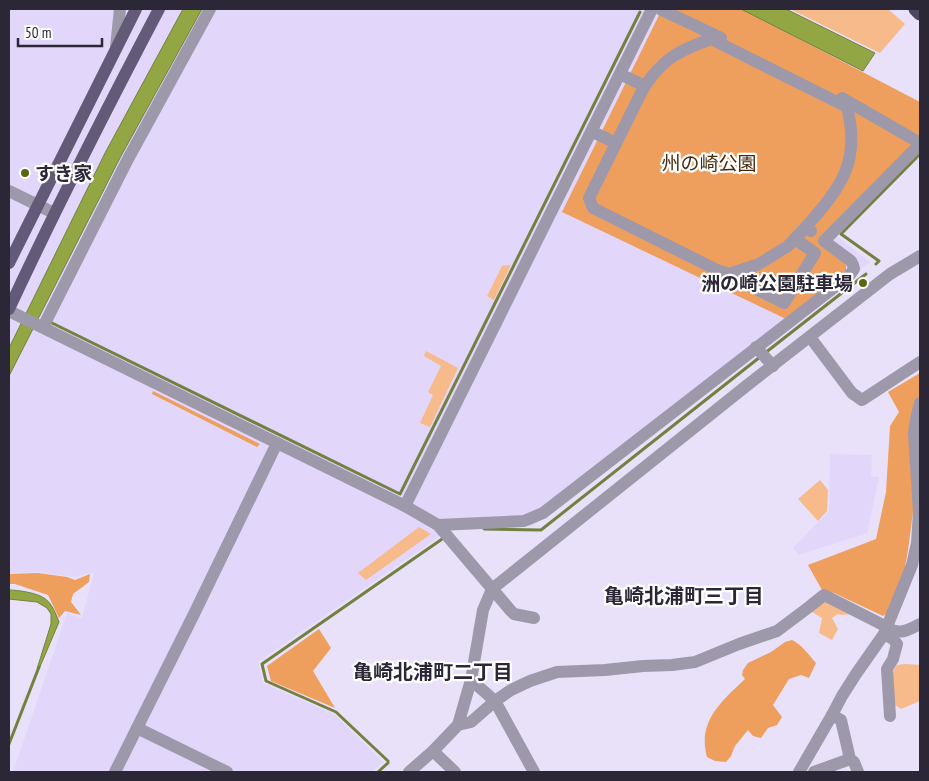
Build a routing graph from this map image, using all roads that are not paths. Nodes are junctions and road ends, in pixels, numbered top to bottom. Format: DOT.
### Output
graph roads {
  1 [pos="120,9"];
  2 [pos="136,9"];
  3 [pos="160,9"];
  4 [pos="210,9"];
  5 [pos="652,9"];
  6 [pos="660,9"];
  7 [pos="916,9"];
  8 [pos="920,13"];
  9 [pos="116,47"];
  10 [pos="626,77"];
  11 [pos="645,86"];
  12 [pos="597,134"];
  13 [pos="616,143"];
  14 [pos="920,143"];
  15 [pos="9,191"];
  16 [pos="38,205"];
  17 [pos="54,213"];
  18 [pos="795,239"];
  19 [pos="920,256"];
  20 [pos="9,263"];
  21 [pos="728,274"];
  22 [pos="11,311"];
  23 [pos="40,325"];
  24 [pos="810,337"];
  25 [pos="759,350"];
  26 [pos="920,362"];
  27 [pos="772,366"];
  28 [pos="920,403"];
  29 [pos="277,443"];
  30 [pos="405,506"];
  31 [pos="444,532"];
  32 [pos="492,589"];
  33 [pos="534,618"];
  34 [pos="920,624"];
  35 [pos="886,631"];
  36 [pos="471,680"];
  37 [pos="495,701"];
  38 [pos="832,715"];
  39 [pos="890,716"];
  40 [pos="458,725"];
  41 [pos="137,728"];
  42 [pos="433,752"];
  43 [pos="850,759"];
  44 [pos="115,772"];
  45 [pos="227,772"];
  46 [pos="409,772"];
  47 [pos="455,772"];
  48 [pos="534,772"];
  49 [pos="799,772"];
  50 [pos="814,772"];
  51 [pos="858,772"];
  1 -- 9 [label="street"];
  2 -- 9 [label="main road"];
  3 -- 17 [label="main road"];
  4 -- 23 [label="street"];
  5 -- 30 [label="street"];
  6 -- 14 [label="street"];
  7 -- 8 [label="highway"];
  9 -- 16 [label="main road"];
  10 -- 11 [label="street"];
  11 -- 13 [label="street"];
  11 -- 18 [label="street"];
  12 -- 13 [label="street"];
  13 -- 21 [label="street"];
  14 -- 25 [label="street"];
  15 -- 16 [label="street"];
  16 -- 17 [label="street"];
  16 -- 20 [label="main road"];
  17 -- 22 [label="main road"];
  18 -- 21 [label="street"];
  18 -- 21 [label="street"];
  19 -- 24 [label="street"];
  22 -- 23 [label="street"];
  23 -- 29 [label="street"];
  24 -- 26 [label="street"];
  24 -- 27 [label="street"];
  25 -- 27 [label="street"];
  25 -- 31 [label="street"];
  27 -- 32 [label="street"];
  28 -- 35 [label="street"];
  29 -- 30 [label="street"];
  29 -- 41 [label="street"];
  30 -- 31 [label="street"];
  31 -- 32 [label="street"];
  32 -- 33 [label="street"];
  32 -- 36 [label="street"];
  34 -- 35 [label="street"];
  35 -- 37 [label="street"];
  35 -- 38 [label="street"];
  35 -- 39 [label="street"];
  36 -- 37 [label="street"];
  36 -- 40 [label="street"];
  37 -- 40 [label="street"];
  37 -- 48 [label="street"];
  38 -- 43 [label="street"];
  38 -- 49 [label="street"];
  40 -- 42 [label="street"];
  41 -- 44 [label="street"];
  41 -- 45 [label="street"];
  42 -- 46 [label="street"];
  42 -- 47 [label="street"];
  43 -- 50 [label="street"];
  43 -- 51 [label="street"];
}
